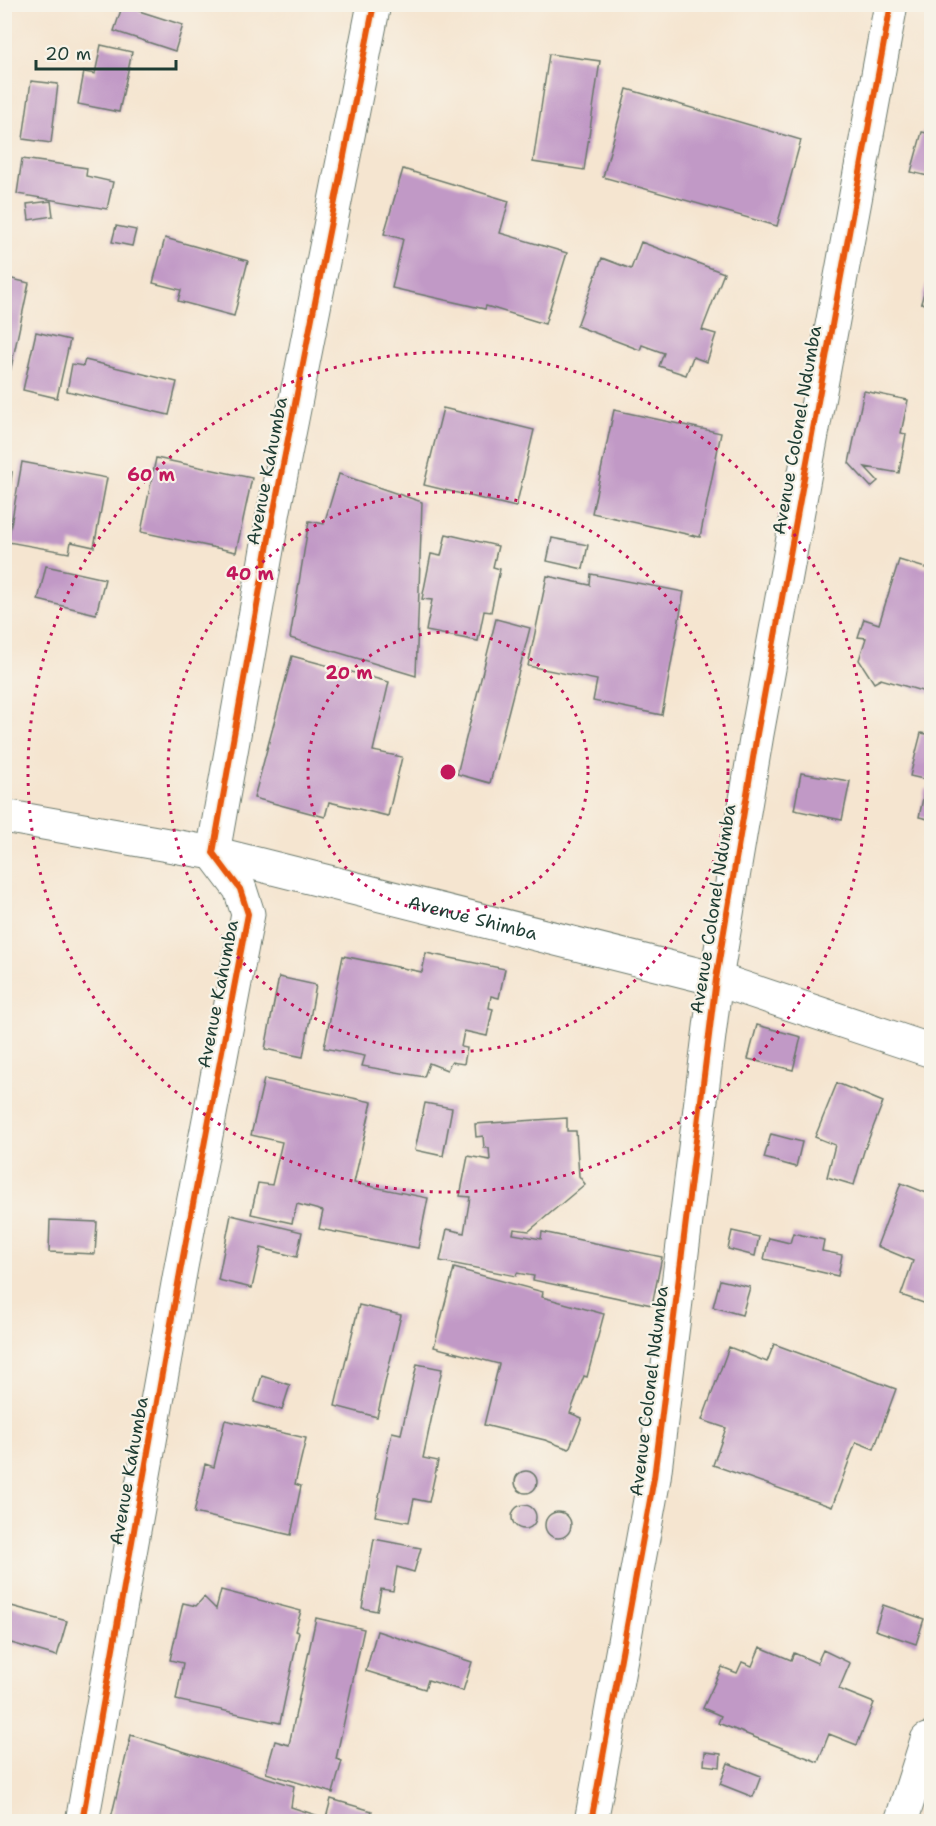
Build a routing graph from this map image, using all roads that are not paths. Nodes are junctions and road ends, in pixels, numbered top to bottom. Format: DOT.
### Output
graph roads {
  1 [pos="374,4"];
  2 [pos="891,4"];
  3 [pos="4,816"];
  4 [pos="213,853"];
  5 [pos="716,979"];
  6 [pos="932,1051"];
  7 [pos="927,1740"];
  8 [pos="82,1821"];
  9 [pos="591,1821"];
  10 [pos="901,1821"];
  1 -- 4 [label="street, Avenue Kahumba"];
  2 -- 5 [label="street, Avenue Colonel Ndumba"];
  3 -- 4 [label="street, Avenue Shimba"];
  4 -- 5 [label="street, Avenue Shimba"];
  4 -- 8 [label="street, Avenue Kahumba"];
  5 -- 6 [label="street, Avenue Shimba"];
  5 -- 9 [label="street, Avenue Colonel Ndumba"];
  7 -- 10 [label="street"];
}
